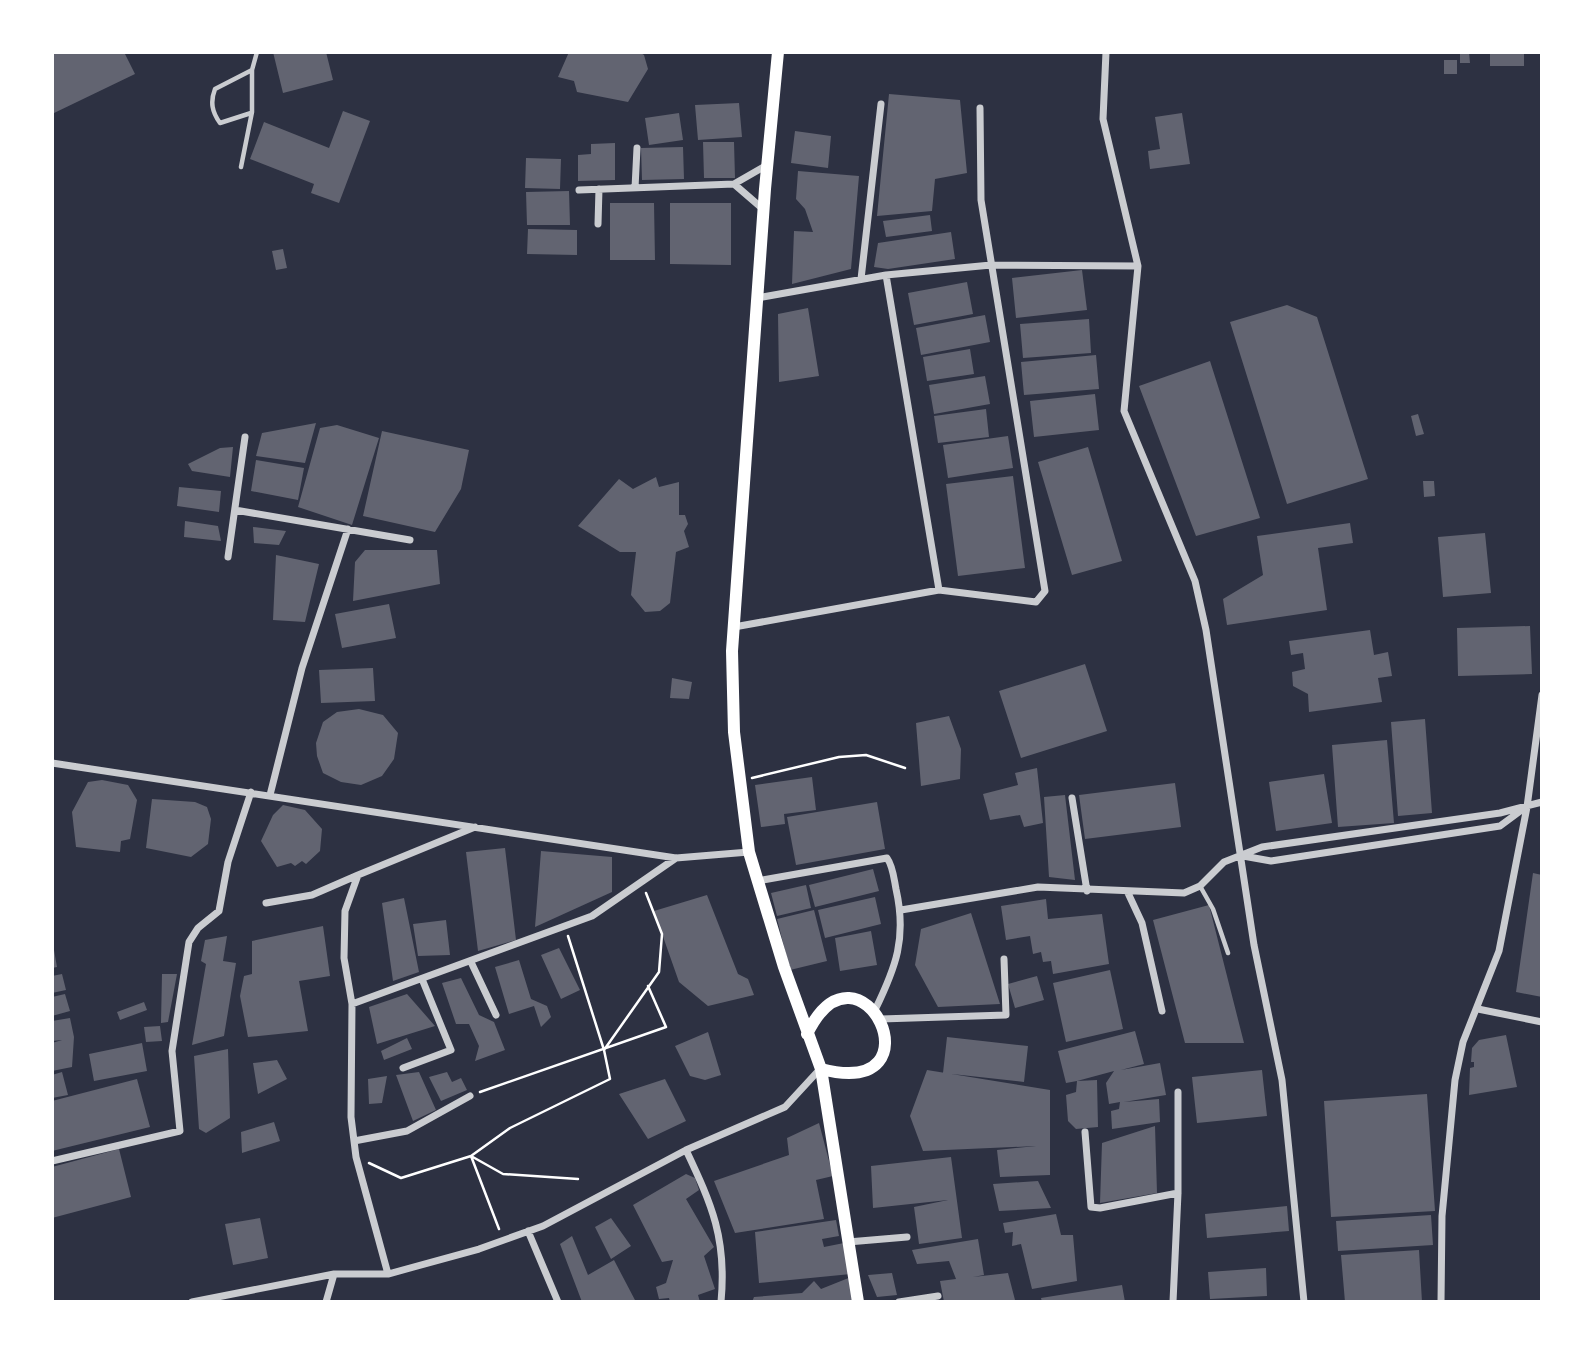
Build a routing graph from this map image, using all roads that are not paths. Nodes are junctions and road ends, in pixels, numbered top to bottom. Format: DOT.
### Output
graph roads {
  1 [pos="257,52"];
  2 [pos="778,52"];
  3 [pos="1106,52"];
  4 [pos="252,70"];
  5 [pos="881,104"];
  6 [pos="981,108"];
  7 [pos="252,112"];
  8 [pos="637,148"];
  9 [pos="768,165"];
  10 [pos="241,167"];
  11 [pos="734,184"];
  12 [pos="635,188"];
  13 [pos="599,189"];
  14 [pos="579,190"];
  15 [pos="764,209"];
  16 [pos="598,224"];
  17 [pos="991,265"];
  18 [pos="1138,266"];
  19 [pos="886,275"];
  20 [pos="861,279"];
  21 [pos="757,298"];
  22 [pos="245,438"];
  23 [pos="235,510"];
  24 [pos="348,529"];
  25 [pos="410,540"];
  26 [pos="228,557"];
  27 [pos="939,590"];
  28 [pos="734,627"];
  29 [pos="1542,695"];
  30 [pos="52,763"];
  31 [pos="251,792"];
  32 [pos="270,795"];
  33 [pos="1072,798"];
  34 [pos="1542,802"];
  35 [pos="1527,807"];
  36 [pos="475,827"];
  37 [pos="749,852"];
  38 [pos="1242,856"];
  39 [pos="676,858"];
  40 [pos="358,875"];
  41 [pos="757,881"];
  42 [pos="1200,886"];
  43 [pos="1087,891"];
  44 [pos="1128,893"];
  45 [pos="266,903"];
  46 [pos="901,910"];
  47 [pos="1228,953"];
  48 [pos="1004,959"];
  49 [pos="471,962"];
  50 [pos="422,979"];
  51 [pos="352,1004"];
  52 [pos="1478,1009"];
  53 [pos="1162,1011"];
  54 [pos="496,1015"];
  55 [pos="878,1015"];
  56 [pos="1542,1022"];
  57 [pos="807,1034"];
  58 [pos="403,1068"];
  59 [pos="821,1069"];
  60 [pos="1178,1092"];
  61 [pos="470,1096"];
  62 [pos="1085,1132"];
  63 [pos="354,1141"];
  64 [pos="686,1150"];
  65 [pos="52,1161"];
  66 [pos="1178,1193"];
  67 [pos="528,1231"];
  68 [pos="907,1237"];
  69 [pos="848,1242"];
  70 [pos="388,1274"];
  71 [pos="334,1275"];
  72 [pos="938,1296"];
  73 [pos="197,1301"];
  74 [pos="326,1301"];
  75 [pos="558,1301"];
  76 [pos="721,1301"];
  77 [pos="858,1301"];
  78 [pos="899,1301"];
  79 [pos="1173,1301"];
  80 [pos="1304,1301"];
  81 [pos="1441,1301"];
  1 -- 4 [label="lane"];
  2 -- 9 [label="main road"];
  3 -- 18 [label="street"];
  4 -- 7 [label="lane"];
  4 -- 7 [label="lane"];
  5 -- 20 [label="street"];
  6 -- 17 [label="street"];
  7 -- 10 [label="lane"];
  8 -- 12 [label="street"];
  9 -- 11 [label="street"];
  9 -- 15 [label="main road"];
  11 -- 12 [label="street"];
  11 -- 15 [label="street"];
  12 -- 13 [label="street"];
  13 -- 14 [label="street"];
  13 -- 16 [label="street"];
  15 -- 21 [label="main road"];
  17 -- 18 [label="street"];
  17 -- 19 [label="street"];
  17 -- 27 [label="street"];
  18 -- 38 [label="street"];
  19 -- 20 [label="street"];
  19 -- 27 [label="street"];
  20 -- 21 [label="street"];
  21 -- 28 [label="main road"];
  22 -- 23 [label="street"];
  23 -- 24 [label="street"];
  23 -- 26 [label="street"];
  24 -- 25 [label="street"];
  24 -- 32 [label="street"];
  27 -- 28 [label="street"];
  28 -- 37 [label="main road"];
  29 -- 35 [label="street"];
  30 -- 31 [label="street"];
  31 -- 32 [label="street"];
  31 -- 65 [label="street"];
  32 -- 36 [label="street"];
  33 -- 43 [label="street"];
  34 -- 35 [label="street"];
  35 -- 38 [label="street"];
  35 -- 38 [label="street"];
  35 -- 52 [label="street"];
  36 -- 39 [label="street"];
  36 -- 40 [label="street"];
  37 -- 39 [label="street"];
  37 -- 41 [label="main road"];
  38 -- 42 [label="street"];
  38 -- 80 [label="street"];
  39 -- 49 [label="street"];
  40 -- 45 [label="street"];
  40 -- 51 [label="street"];
  41 -- 46 [label="street"];
  41 -- 57 [label="main road"];
  42 -- 44 [label="street"];
  42 -- 47 [label="lane"];
  43 -- 44 [label="street"];
  43 -- 46 [label="street"];
  44 -- 53 [label="street"];
  46 -- 55 [label="street"];
  48 -- 55 [label="street"];
  49 -- 50 [label="street"];
  49 -- 54 [label="street"];
  50 -- 51 [label="street"];
  50 -- 58 [label="street"];
  51 -- 63 [label="street"];
  52 -- 56 [label="street"];
  52 -- 81 [label="street"];
  55 -- 57 [label="main road"];
  55 -- 59 [label="main road"];
  57 -- 59 [label="main road"];
  59 -- 64 [label="street"];
  59 -- 69 [label="main road"];
  60 -- 66 [label="street"];
  61 -- 63 [label="street"];
  62 -- 66 [label="street"];
  63 -- 70 [label="street"];
  64 -- 67 [label="street"];
  64 -- 76 [label="street"];
  66 -- 79 [label="street"];
  67 -- 70 [label="street"];
  67 -- 75 [label="street"];
  68 -- 69 [label="street"];
  69 -- 77 [label="main road"];
  70 -- 71 [label="street"];
  71 -- 73 [label="street"];
  71 -- 74 [label="street"];
  72 -- 78 [label="street"];
}
